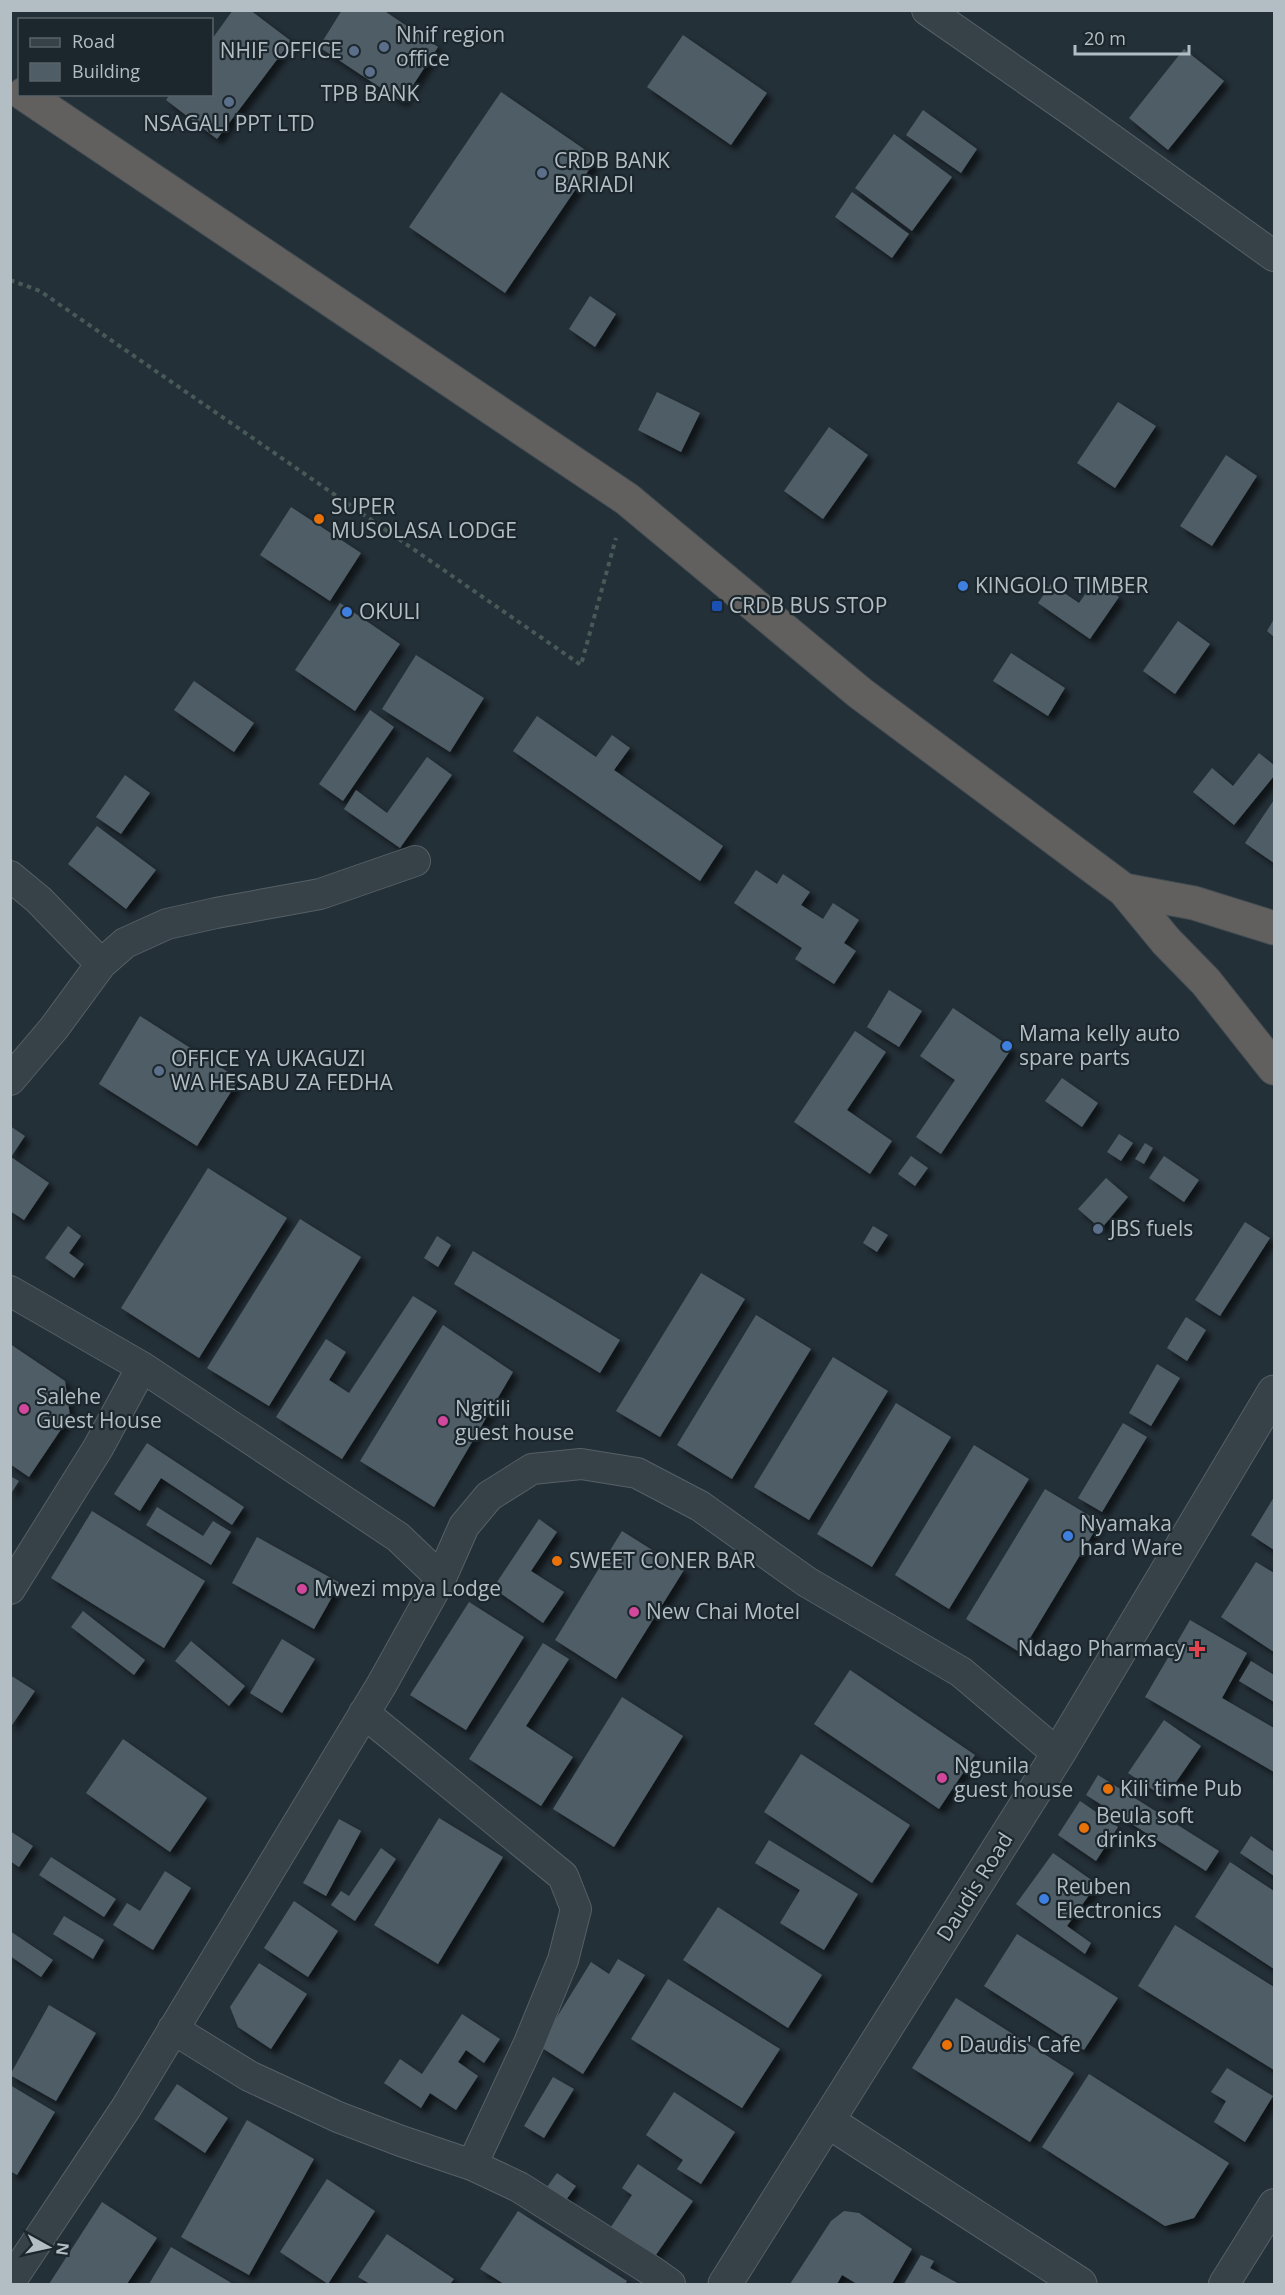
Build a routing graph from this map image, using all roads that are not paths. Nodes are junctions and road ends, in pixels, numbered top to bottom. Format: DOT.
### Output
graph roads {
  1 [pos="927,10"];
  2 [pos="27,96"];
  3 [pos="1275,256"];
  4 [pos="415,861"];
  5 [pos="10,876"];
  6 [pos="1124,890"];
  7 [pos="1275,928"];
  8 [pos="101,964"];
  9 [pos="1275,1068"];
  10 [pos="10,1080"];
  11 [pos="10,1291"];
  12 [pos="142,1367"];
  13 [pos="1275,1392"];
  14 [pos="441,1578"];
  15 [pos="10,1589"];
  16 [pos="364,1713"];
  17 [pos="1058,1754"];
  18 [pos="173,2029"];
  19 [pos="829,2122"];
  20 [pos="472,2165"];
  21 [pos="1275,2205"];
  22 [pos="10,2282"];
  23 [pos="670,2284"];
  24 [pos="725,2284"];
  25 [pos="1080,2284"];
  26 [pos="1224,2284"];
  1 -- 3 [label="street"];
  2 -- 6 [label="highway"];
  4 -- 8 [label="street"];
  5 -- 8 [label="street"];
  6 -- 7 [label="highway"];
  6 -- 9 [label="highway"];
  8 -- 10 [label="street"];
  11 -- 12 [label="street"];
  12 -- 14 [label="street"];
  12 -- 15 [label="street"];
  13 -- 17 [label="street, Daudis Road"];
  14 -- 16 [label="street"];
  14 -- 17 [label="street"];
  16 -- 18 [label="street"];
  16 -- 20 [label="street"];
  17 -- 19 [label="street, Daudis Road"];
  18 -- 20 [label="street"];
  18 -- 22 [label="street"];
  19 -- 24 [label="street, Daudis Road"];
  19 -- 25 [label="street"];
  20 -- 23 [label="street"];
  21 -- 26 [label="street"];
}
